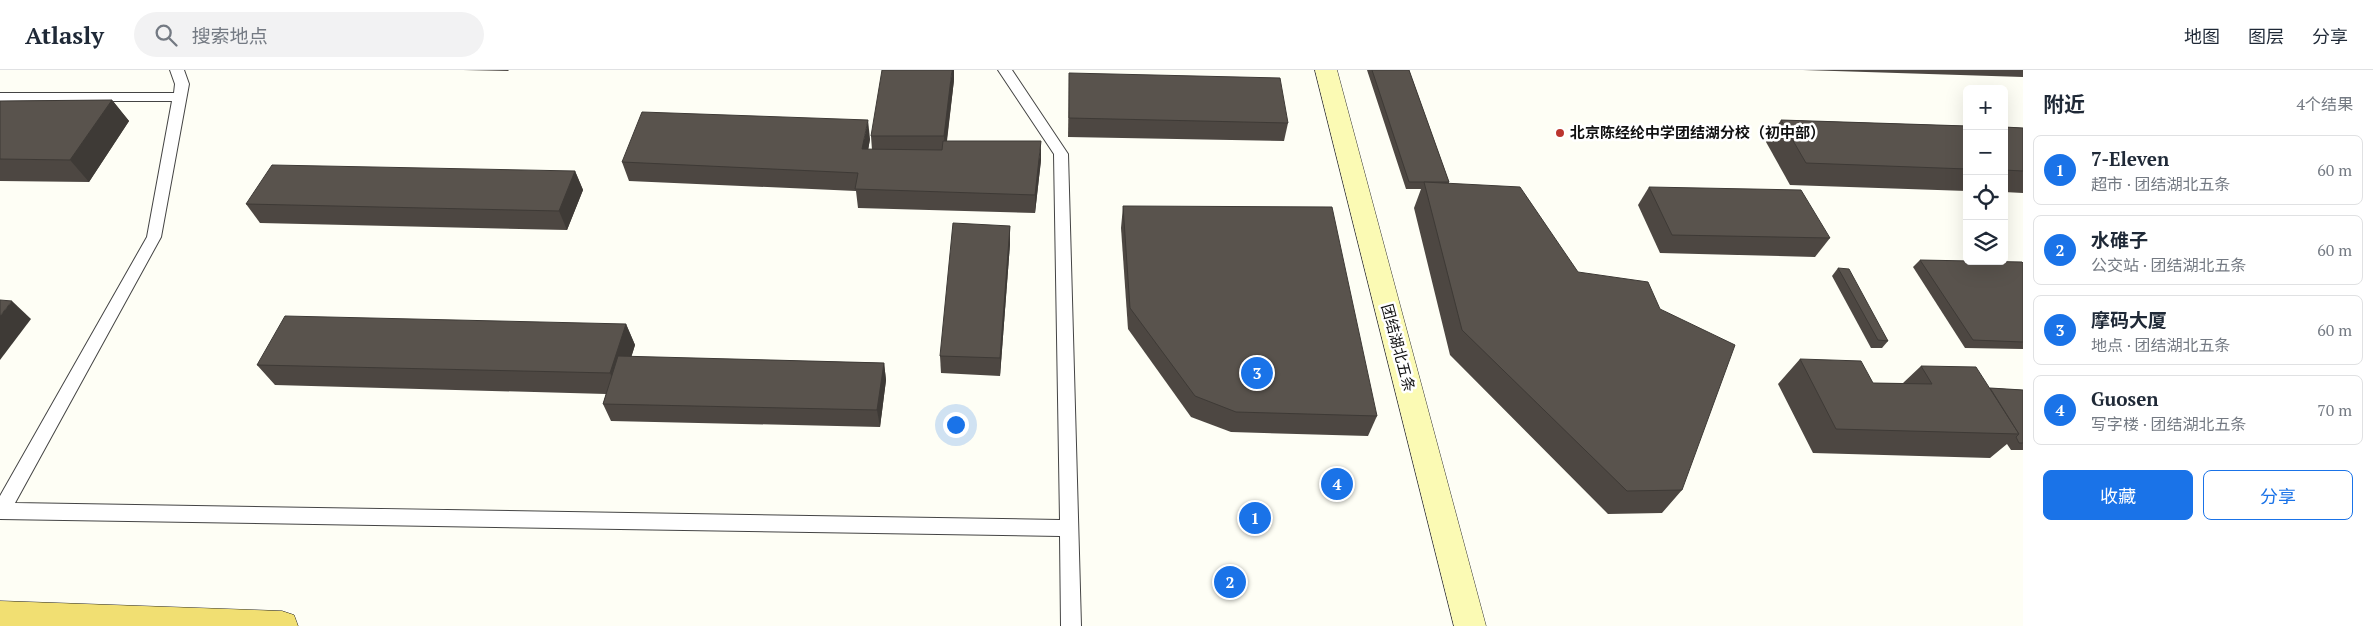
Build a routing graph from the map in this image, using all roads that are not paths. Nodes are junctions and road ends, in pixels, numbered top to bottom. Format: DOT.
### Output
graph roads {
  1 [pos="177,70"];
  2 [pos="1005,70"];
  3 [pos="1326,70"];
  4 [pos="0,97"];
  5 [pos="180,97"];
  6 [pos="1,511"];
  7 [pos="1068,528"];
  8 [pos="0,616"];
  9 [pos="282,626"];
  10 [pos="1071,626"];
  11 [pos="1470,626"];
  1 -- 5 [label="lane"];
  2 -- 7 [label="lane"];
  3 -- 11 [label="street, 团结湖北五条"];
  4 -- 5 [label="lane"];
  5 -- 6 [label="lane"];
  6 -- 7 [label="lane"];
  7 -- 10 [label="lane"];
  8 -- 9 [label="main road"];
}
